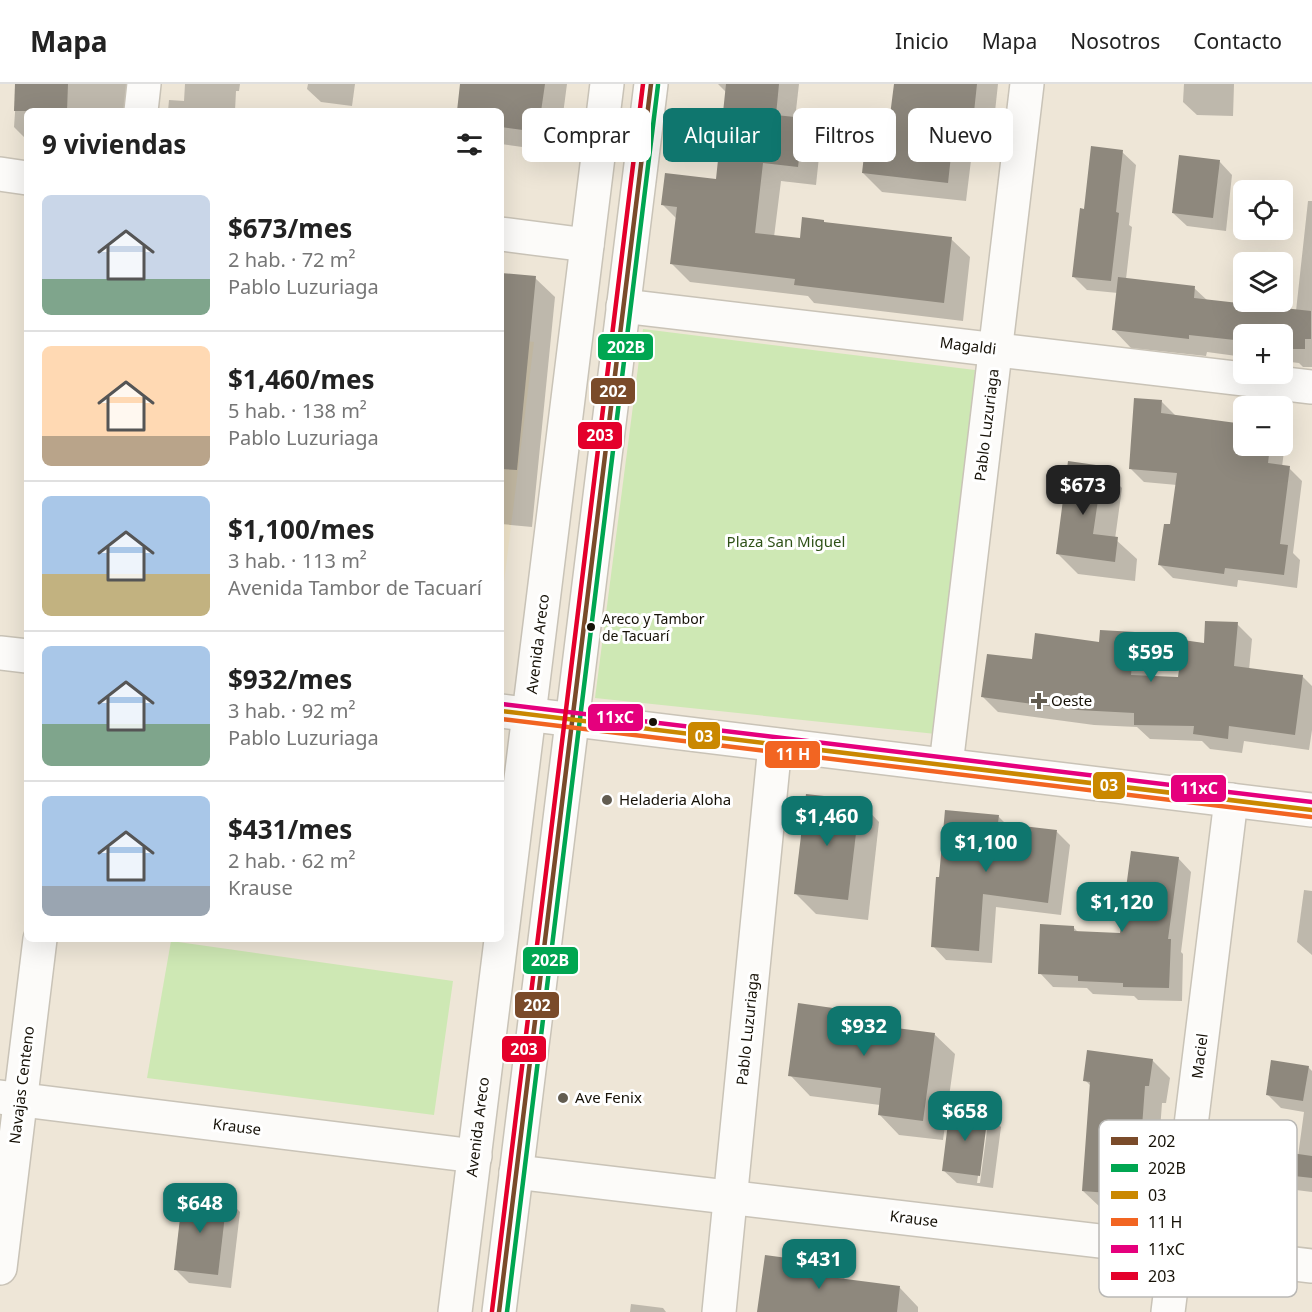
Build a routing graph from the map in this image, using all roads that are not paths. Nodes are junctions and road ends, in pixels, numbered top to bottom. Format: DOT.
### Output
graph roads {
  1 [pos="144,84"];
  2 [pos="607,84"];
  3 [pos="651,84"];
  4 [pos="1028,84"];
  5 [pos="141,108"];
  6 [pos="0,174"];
  7 [pos="24,178"];
  8 [pos="504,234"];
  9 [pos="587,245"];
  10 [pos="624,306"];
  11 [pos="996,350"];
  12 [pos="1312,387"];
  13 [pos="0,653"];
  14 [pos="24,656"];
  15 [pos="515,713"];
  16 [pos="572,720"];
  17 [pos="775,745"];
  18 [pos="946,765"];
  19 [pos="1231,800"];
  20 [pos="1312,810"];
  21 [pos="504,835"];
  22 [pos="39,942"];
  23 [pos="494,942"];
  24 [pos="10,1099"];
  25 [pos="1192,1120"];
  26 [pos="475,1156"];
  27 [pos="516,1172"];
  28 [pos="731,1198"];
  29 [pos="1099,1241"];
  30 [pos="1297,1264"];
  31 [pos="1312,1266"];
  32 [pos="0,1268"];
  33 [pos="1170,1297"];
  34 [pos="455,1312"];
  35 [pos="499,1312"];
  36 [pos="719,1312"];
  37 [pos="1168,1312"];
  1 -- 5 [label="street"];
  2 -- 9 [label="street, Avenida Areco"];
  3 -- 10 [label="street"];
  4 -- 11 [label="street, Pablo Luzuriaga"];
  6 -- 7 [label="street"];
  8 -- 9 [label="street"];
  9 -- 15 [label="street, Avenida Areco"];
  10 -- 11 [label="street, Magaldi"];
  10 -- 16 [label="street"];
  11 -- 12 [label="street, Magaldi"];
  11 -- 18 [label="street, Pablo Luzuriaga"];
  13 -- 14 [label="street"];
  15 -- 16 [label="street"];
  15 -- 21 [label="street, Avenida Areco"];
  16 -- 17 [label="street"];
  16 -- 27 [label="street"];
  17 -- 18 [label="street"];
  17 -- 28 [label="street, Pablo Luzuriaga"];
  18 -- 19 [label="street"];
  19 -- 20 [label="street"];
  19 -- 25 [label="street, Maciel"];
  22 -- 24 [label="street, Navajas Centeno"];
  23 -- 26 [label="street, Avenida Areco"];
  24 -- 26 [label="street, Krause"];
  24 -- 32 [label="street, Navajas Centeno"];
  26 -- 34 [label="street, Avenida Areco"];
  27 -- 28 [label="street, Krause"];
  27 -- 35 [label="street"];
  28 -- 29 [label="street, Krause"];
  28 -- 36 [label="street, Pablo Luzuriaga"];
  30 -- 31 [label="street, Krause"];
  33 -- 37 [label="street, Maciel"];
}
